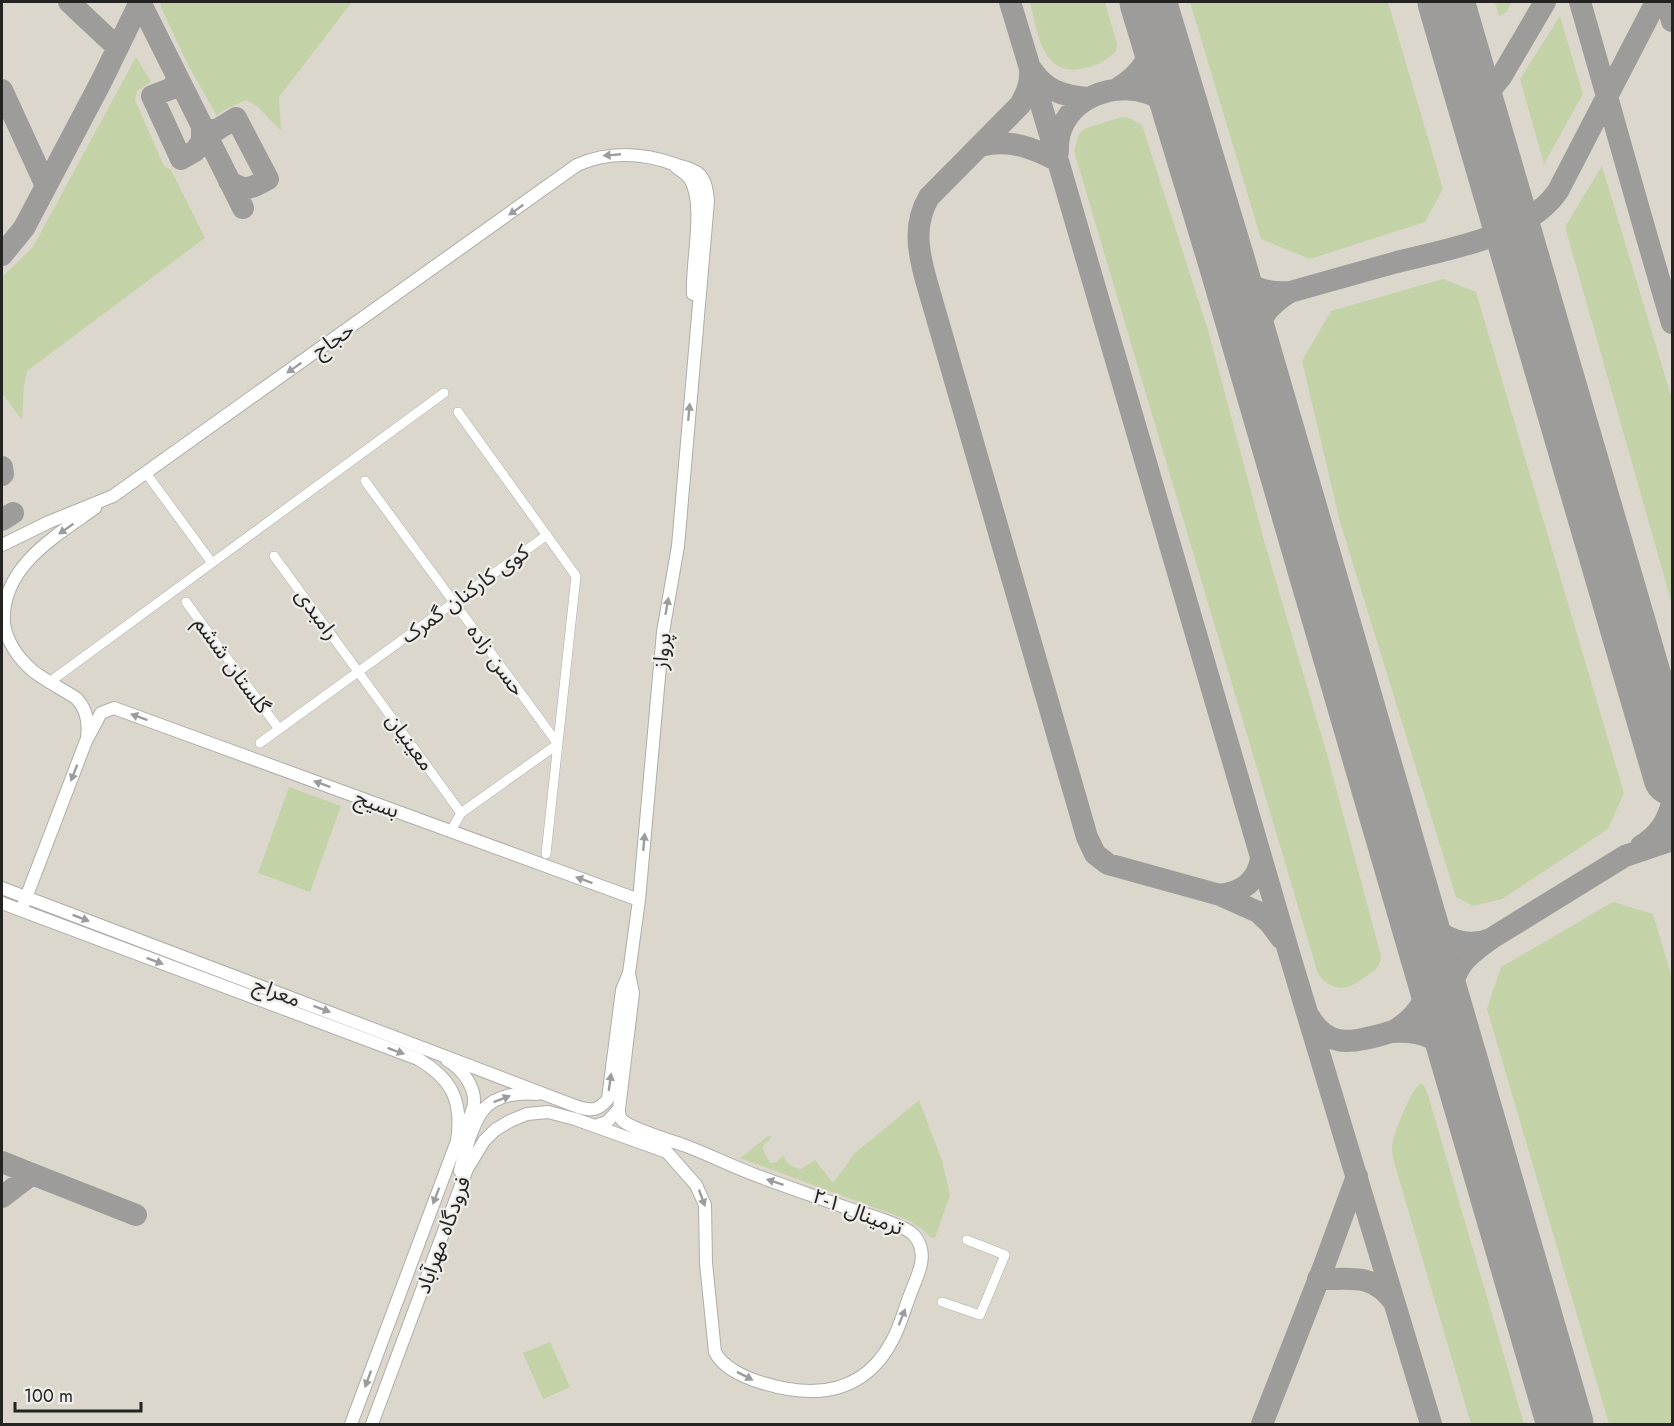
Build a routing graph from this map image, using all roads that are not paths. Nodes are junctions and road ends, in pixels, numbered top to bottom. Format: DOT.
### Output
graph roads {
  1 [pos="665,160"];
  2 [pos="444,393"];
  3 [pos="458,412"];
  4 [pos="146,473"];
  5 [pos="365,480"];
  6 [pos="113,496"];
  7 [pos="547,536"];
  8 [pos="2,545"];
  9 [pos="274,556"];
  10 [pos="212,563"];
  11 [pos="186,602"];
  12 [pos="454,603"];
  13 [pos="359,671"];
  14 [pos="51,681"];
  15 [pos="279,729"];
  16 [pos="86,741"];
  17 [pos="260,742"];
  18 [pos="558,744"];
  19 [pos="461,813"];
  20 [pos="451,831"];
  21 [pos="546,854"];
  22 [pos="2,888"];
  23 [pos="26,897"];
  24 [pos="639,900"];
  25 [pos="2,903"];
  26 [pos="22,910"];
  27 [pos="629,973"];
  28 [pos="423,1047"];
  29 [pos="418,1059"];
  30 [pos="553,1097"];
  31 [pos="619,1109"];
  32 [pos="623,1122"];
  33 [pos="595,1126"];
  34 [pos="620,1135"];
  35 [pos="457,1141"];
  36 [pos="669,1146"];
  37 [pos="446,1224"];
  38 [pos="967,1240"];
  39 [pos="942,1302"];
  40 [pos="382,1340"];
  41 [pos="401,1346"];
  42 [pos="351,1425"];
  43 [pos="372,1425"];
  1 -- 4 [label="main road, حجاج, one-way"];
  24 -- 1 [label="main road, پرواز, one-way"];
  2 -- 10 [label="street"];
  3 -- 7 [label="street, کوی کارکنان گمرک"];
  4 -- 6 [label="main road, حجاج"];
  4 -- 10 [label="street"];
  5 -- 12 [label="street, حسن زاده"];
  6 -- 8 [label="main road, حجاج"];
  6 -- 14 [label="main road, one-way"];
  7 -- 12 [label="street, کوی کارکنان گمرک"];
  7 -- 18 [label="street"];
  9 -- 13 [label="street, رامبدی"];
  10 -- 14 [label="street"];
  11 -- 15 [label="street, گلستان ششم"];
  12 -- 13 [label="street, کوی کارکنان گمرک"];
  12 -- 18 [label="street, حسن زاده"];
  13 -- 15 [label="street, کوی کارکنان گمرک"];
  13 -- 19 [label="street, معینیان"];
  14 -- 16 [label="main road"];
  15 -- 17 [label="street, کوی کارکنان گمرک"];
  20 -- 16 [label="main road, بسیج, one-way"];
  16 -- 23 [label="main road, one-way"];
  18 -- 19 [label="street"];
  18 -- 21 [label="street"];
  19 -- 20 [label="street"];
  24 -- 20 [label="main road, بسیج, one-way"];
  22 -- 23 [label="main road, معراج"];
  23 -- 26 [label="main road"];
  23 -- 28 [label="main road, معراج, one-way"];
  24 -- 27 [label="main road, پرواز"];
  25 -- 26 [label="main road, معراج"];
  26 -- 29 [label="main road, معراج, one-way"];
  30 -- 27 [label="main road, پرواز, one-way"];
  27 -- 31 [label="main road, پرواز"];
  28 -- 30 [label="main road, معراج"];
  28 -- 35 [label="main road"];
  29 -- 35 [label="main road, فرودگاه مهرآباد"];
  37 -- 30 [label="main road, one-way"];
  31 -- 32 [label="main road"];
  31 -- 33 [label="main road"];
  32 -- 34 [label="main road"];
  32 -- 36 [label="main road"];
  33 -- 34 [label="main road"];
  33 -- 37 [label="main road, فرودگاه مهرآباد"];
  34 -- 36 [label="main road"];
  35 -- 40 [label="main road, فرودگاه مهرآباد, one-way"];
  36 -- 36 [label="main road, ترمینال ۱-۲, one-way"];
  37 -- 41 [label="main road, فرودگاه مهرآباد"];
  38 -- 39 [label="street"];
  40 -- 41 [label="main road"];
  40 -- 42 [label="main road, فرودگاه مهرآباد, one-way"];
  41 -- 43 [label="main road, فرودگاه مهرآباد"];
}
